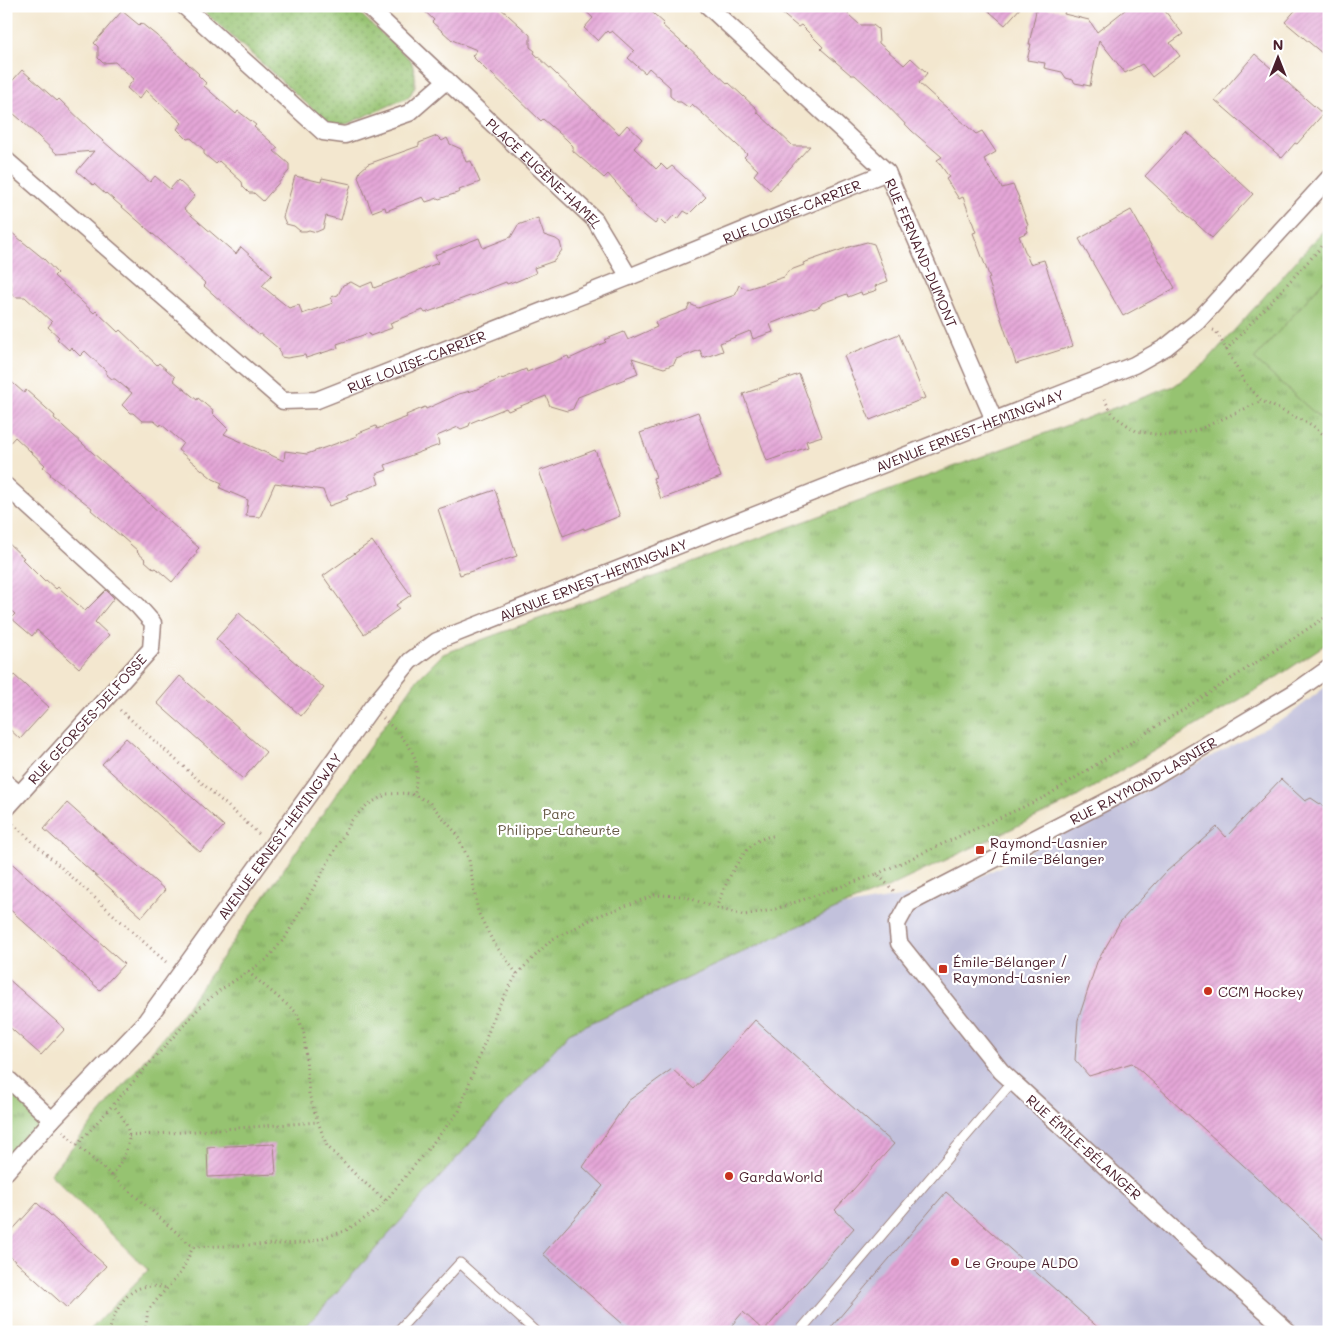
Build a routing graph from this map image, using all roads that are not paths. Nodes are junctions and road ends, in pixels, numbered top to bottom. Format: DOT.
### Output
graph roads {
  1 [pos="184,6"];
  2 [pos="368,6"];
  3 [pos="708,6"];
  4 [pos="447,80"];
  5 [pos="6,160"];
  6 [pos="887,172"];
  7 [pos="1329,178"];
  8 [pos="629,277"];
  9 [pos="994,420"];
  10 [pos="6,486"];
  11 [pos="1329,668"];
  12 [pos="6,783"];
  13 [pos="19,794"];
  14 [pos="6,809"];
  15 [pos="899,943"];
  16 [pos="6,1077"];
  17 [pos="1012,1082"];
  18 [pos="52,1120"];
  19 [pos="6,1172"];
  20 [pos="397,1332"];
  21 [pos="536,1332"];
  22 [pos="800,1332"];
  23 [pos="1289,1332"];
  1 -- 4 [label="street"];
  2 -- 4 [label="street, PLACE EUGÈNE-HAMEL"];
  3 -- 6 [label="street, RUE FERNAND-DUMONT"];
  4 -- 8 [label="street, PLACE EUGÈNE-HAMEL"];
  5 -- 8 [label="street, RUE LOUISE-CARRIER"];
  6 -- 8 [label="street, RUE LOUISE-CARRIER"];
  6 -- 9 [label="street, RUE FERNAND-DUMONT"];
  7 -- 9 [label="street, AVENUE ERNEST-HEMINGWAY"];
  9 -- 18 [label="street, AVENUE ERNEST-HEMINGWAY"];
  10 -- 13 [label="street, RUE GEORGES-DELFOSSE"];
  11 -- 15 [label="street, RUE RAYMOND-LASNIER"];
  12 -- 13 [label="street"];
  13 -- 14 [label="street, RUE GEORGES-DELFOSSE"];
  15 -- 17 [label="street, RUE ÉMILE-BÉLANGER"];
  16 -- 18 [label="street"];
  17 -- 22 [label="lane"];
  17 -- 23 [label="street, RUE ÉMILE-BÉLANGER"];
  18 -- 19 [label="street, AVENUE ERNEST-HEMINGWAY"];
  20 -- 21 [label="lane"];
}
